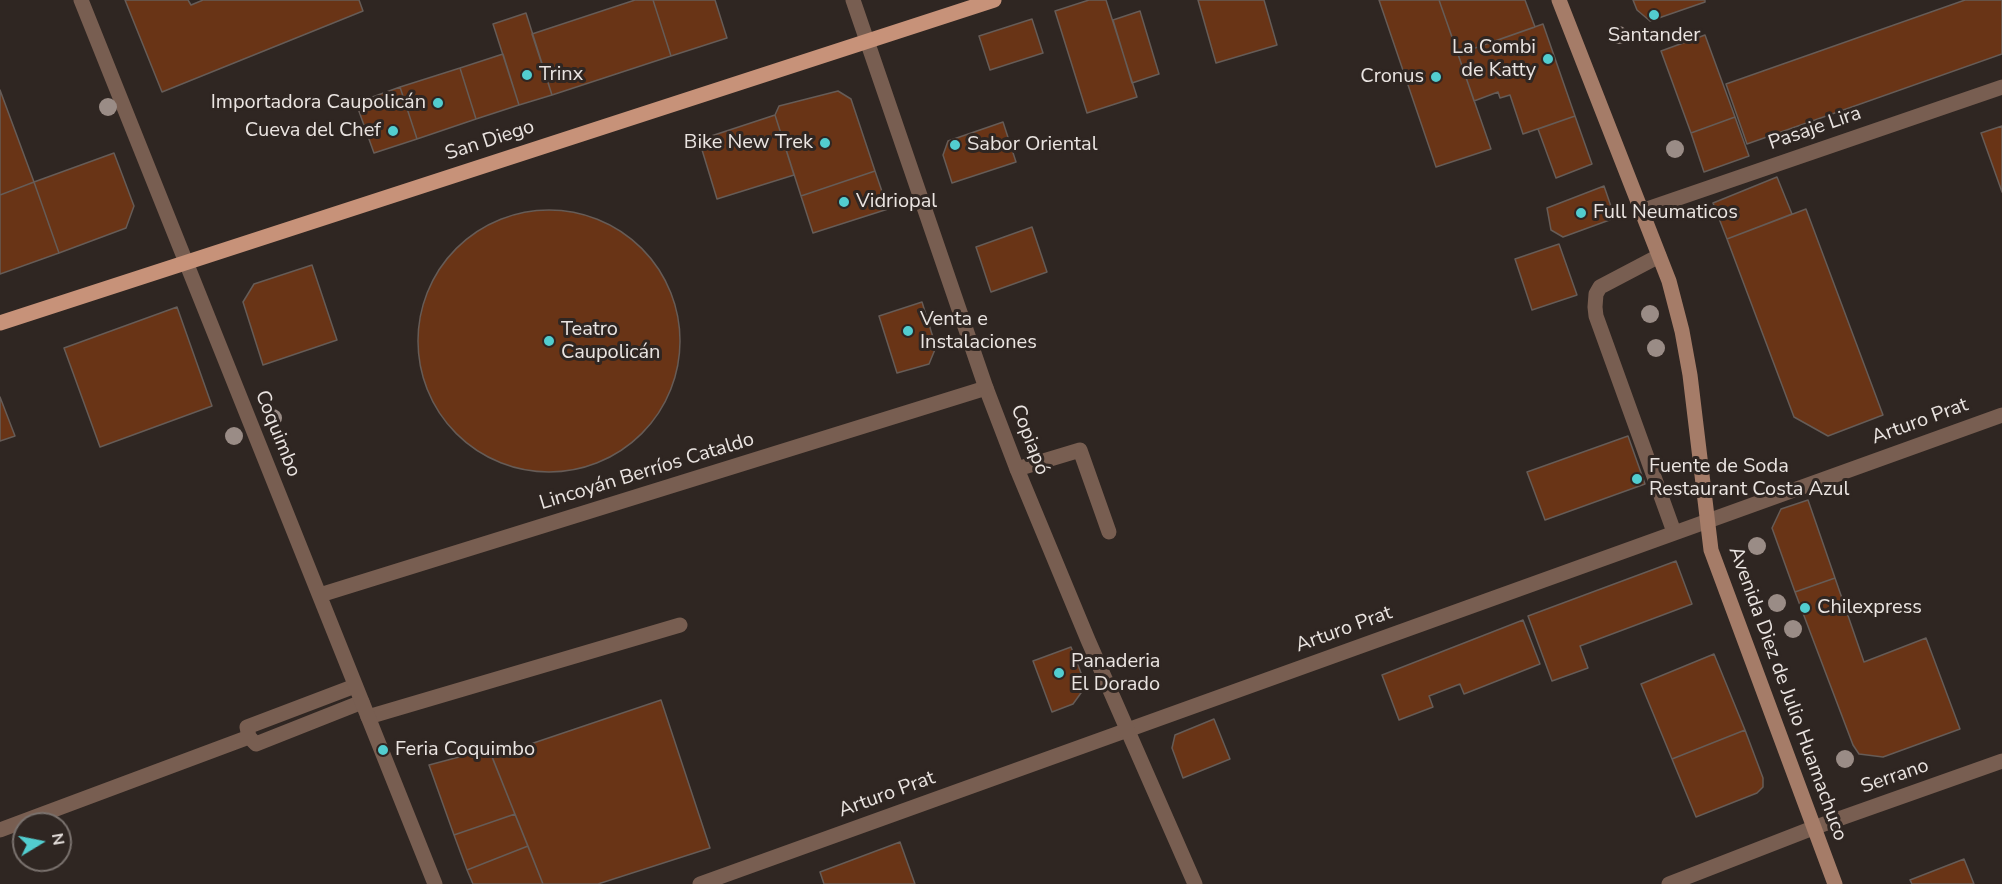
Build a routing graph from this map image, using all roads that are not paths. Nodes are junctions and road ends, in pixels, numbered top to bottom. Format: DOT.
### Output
graph roads {
  1 [pos="81,0"];
  2 [pos="853,0"];
  3 [pos="994,0"];
  4 [pos="1559,0"];
  5 [pos="866,41"];
  6 [pos="2002,87"];
  7 [pos="1641,211"];
  8 [pos="1659,256"];
  9 [pos="185,262"];
  10 [pos="0,323"];
  11 [pos="987,388"];
  12 [pos="2002,415"];
  13 [pos="1017,470"];
  14 [pos="1709,520"];
  15 [pos="1109,532"];
  16 [pos="1674,532"];
  17 [pos="320,595"];
  18 [pos="680,625"];
  19 [pos="355,686"];
  20 [pos="365,710"];
  21 [pos="1127,731"];
  22 [pos="249,737"];
  23 [pos="2002,761"];
  24 [pos="1814,828"];
  25 [pos="0,830"];
  26 [pos="435,884"];
  27 [pos="700,884"];
  28 [pos="1195,884"];
  29 [pos="1669,884"];
  30 [pos="1834,884"];
  1 -- 9 [label="street, Coquimbo"];
  2 -- 5 [label="street, Copiapó"];
  3 -- 5 [label="main road, San Diego"];
  4 -- 7 [label="main road, Avenida Diez de Julio Huamachuco"];
  5 -- 9 [label="main road, San Diego"];
  5 -- 11 [label="street, Copiapó"];
  6 -- 7 [label="street, Pasaje Lira"];
  7 -- 8 [label="main road, Avenida Diez de Julio Huamachuco"];
  8 -- 14 [label="main road, Avenida Diez de Julio Huamachuco"];
  8 -- 16 [label="street"];
  9 -- 10 [label="main road, San Diego"];
  9 -- 17 [label="street, Coquimbo"];
  11 -- 13 [label="street, Copiapó"];
  11 -- 17 [label="street, Lincoyán Berríos Cataldo"];
  12 -- 14 [label="street, Arturo Prat"];
  13 -- 15 [label="street"];
  13 -- 21 [label="street, Copiapó"];
  14 -- 16 [label="street, Arturo Prat"];
  14 -- 24 [label="main road, Avenida Diez de Julio Huamachuco"];
  16 -- 21 [label="street, Arturo Prat"];
  17 -- 19 [label="street, Coquimbo"];
  18 -- 20 [label="street"];
  19 -- 20 [label="street, Coquimbo"];
  19 -- 22 [label="street"];
  20 -- 22 [label="street"];
  20 -- 26 [label="street, Coquimbo"];
  21 -- 27 [label="street, Arturo Prat"];
  21 -- 28 [label="street, Copiapó"];
  22 -- 25 [label="street"];
  23 -- 24 [label="street, Serrano"];
  24 -- 29 [label="street, Serrano"];
  24 -- 30 [label="main road, Avenida Diez de Julio Huamachuco"];
}
